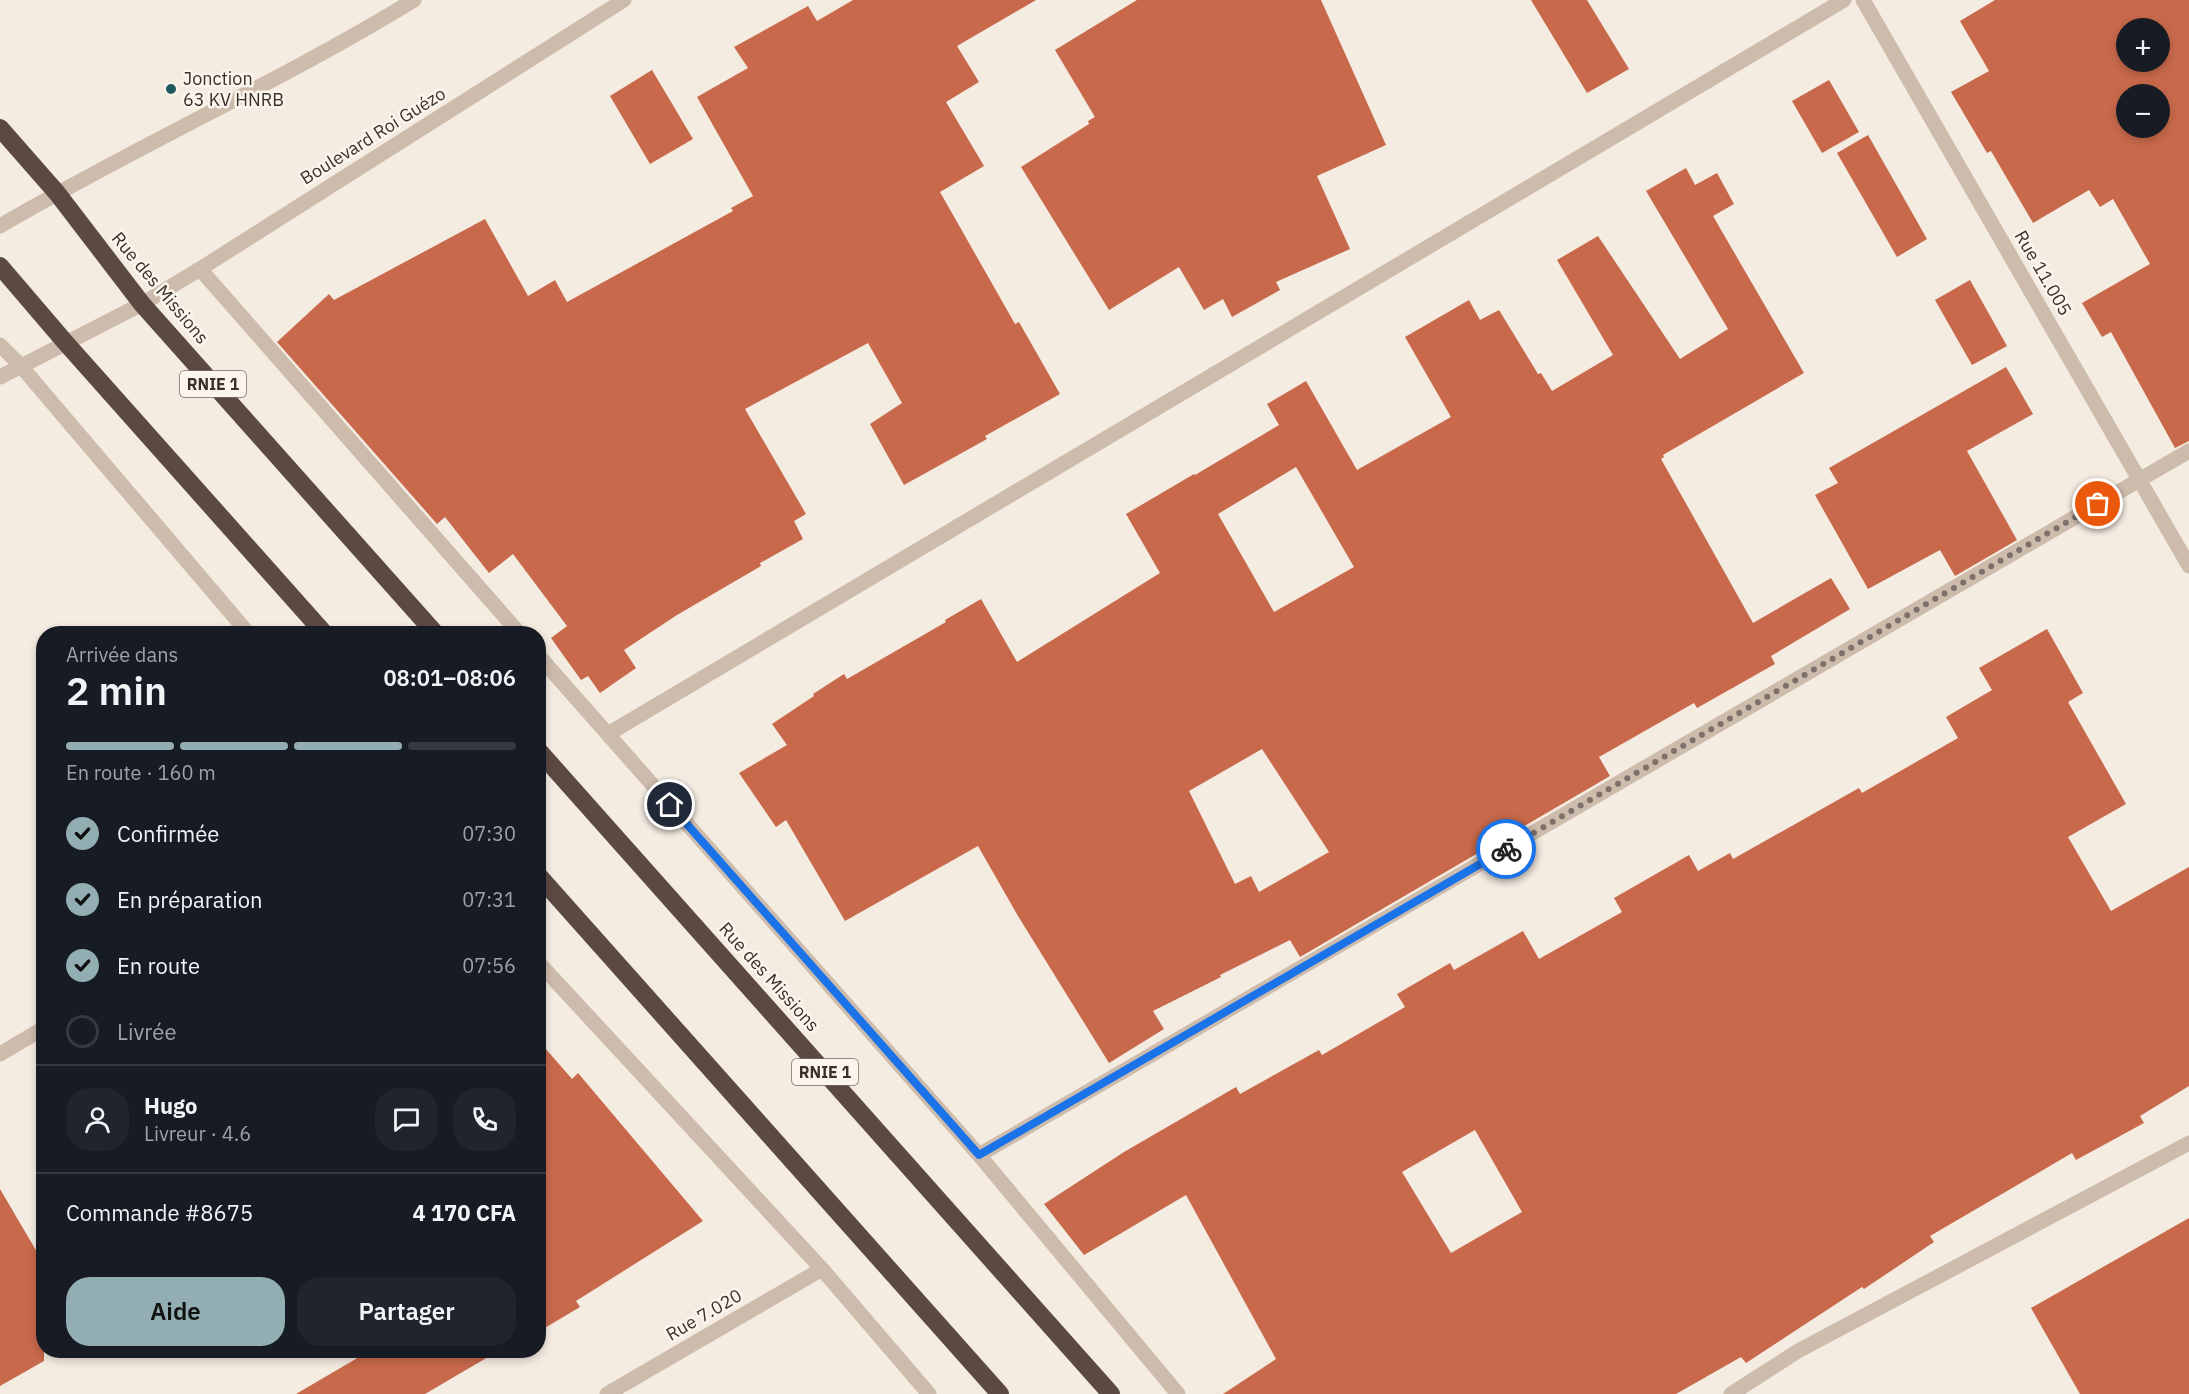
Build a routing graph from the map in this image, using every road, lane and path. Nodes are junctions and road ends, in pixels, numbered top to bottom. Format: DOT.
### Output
graph roads {
  1 [pos="414,0"];
  2 [pos="624,0"];
  3 [pos="1844,0"];
  4 [pos="1863,0"];
  5 [pos="0,128"];
  6 [pos="57,193"];
  7 [pos="0,226"];
  8 [pos="0,266"];
  9 [pos="200,268"];
  10 [pos="142,304"];
  11 [pos="65,342"];
  12 [pos="0,345"];
  13 [pos="20,365"];
  14 [pos="0,377"];
  15 [pos="2189,451"];
  16 [pos="2140,480"];
  17 [pos="2189,566"];
  18 [pos="242,626"];
  19 [pos="318,626"];
  20 [pos="429,626"];
  21 [pos="513,626"];
  22 [pos="546,664"];
  23 [pos="608,734"];
  24 [pos="546,759"];
  25 [pos="546,884"];
  26 [pos="546,971"];
  27 [pos="36,1033"];
  28 [pos="0,1054"];
  29 [pos="2189,1143"];
  30 [pos="979,1155"];
  31 [pos="822,1269"];
  32 [pos="607,1394"];
  33 [pos="929,1394"];
  34 [pos="1000,1394"];
  35 [pos="1111,1394"];
  36 [pos="1178,1394"];
  37 [pos="1731,1394"];
  1 -- 6 [label="street"];
  2 -- 9 [label="street, Boulevard Roi Guézo"];
  3 -- 23 [label="street"];
  4 -- 16 [label="street, Rue 11.005"];
  5 -- 6 [label="highway, Rue des Missions / RNIE 1"];
  6 -- 7 [label="street"];
  6 -- 10 [label="highway, Rue des Missions / RNIE 1"];
  8 -- 11 [label="highway"];
  9 -- 10 [label="street, Boulevard Roi Guézo"];
  9 -- 21 [label="street"];
  10 -- 11 [label="street, Boulevard Roi Guézo"];
  10 -- 20 [label="highway, Rue des Missions / RNIE 1"];
  11 -- 13 [label="street, Boulevard Roi Guézo"];
  11 -- 19 [label="highway"];
  12 -- 13 [label="street"];
  13 -- 14 [label="street, Boulevard Roi Guézo"];
  13 -- 18 [label="street"];
  15 -- 16 [label="street"];
  16 -- 17 [label="street, Rue 11.005"];
  16 -- 30 [label="street"];
  22 -- 23 [label="street"];
  23 -- 30 [label="street"];
  24 -- 35 [label="highway, Rue des Missions / RNIE 1"];
  25 -- 34 [label="highway"];
  26 -- 31 [label="street"];
  27 -- 28 [label="street"];
  29 -- 37 [label="street"];
  30 -- 36 [label="street"];
  31 -- 32 [label="street, Rue 7.020"];
  31 -- 33 [label="street"];
}
